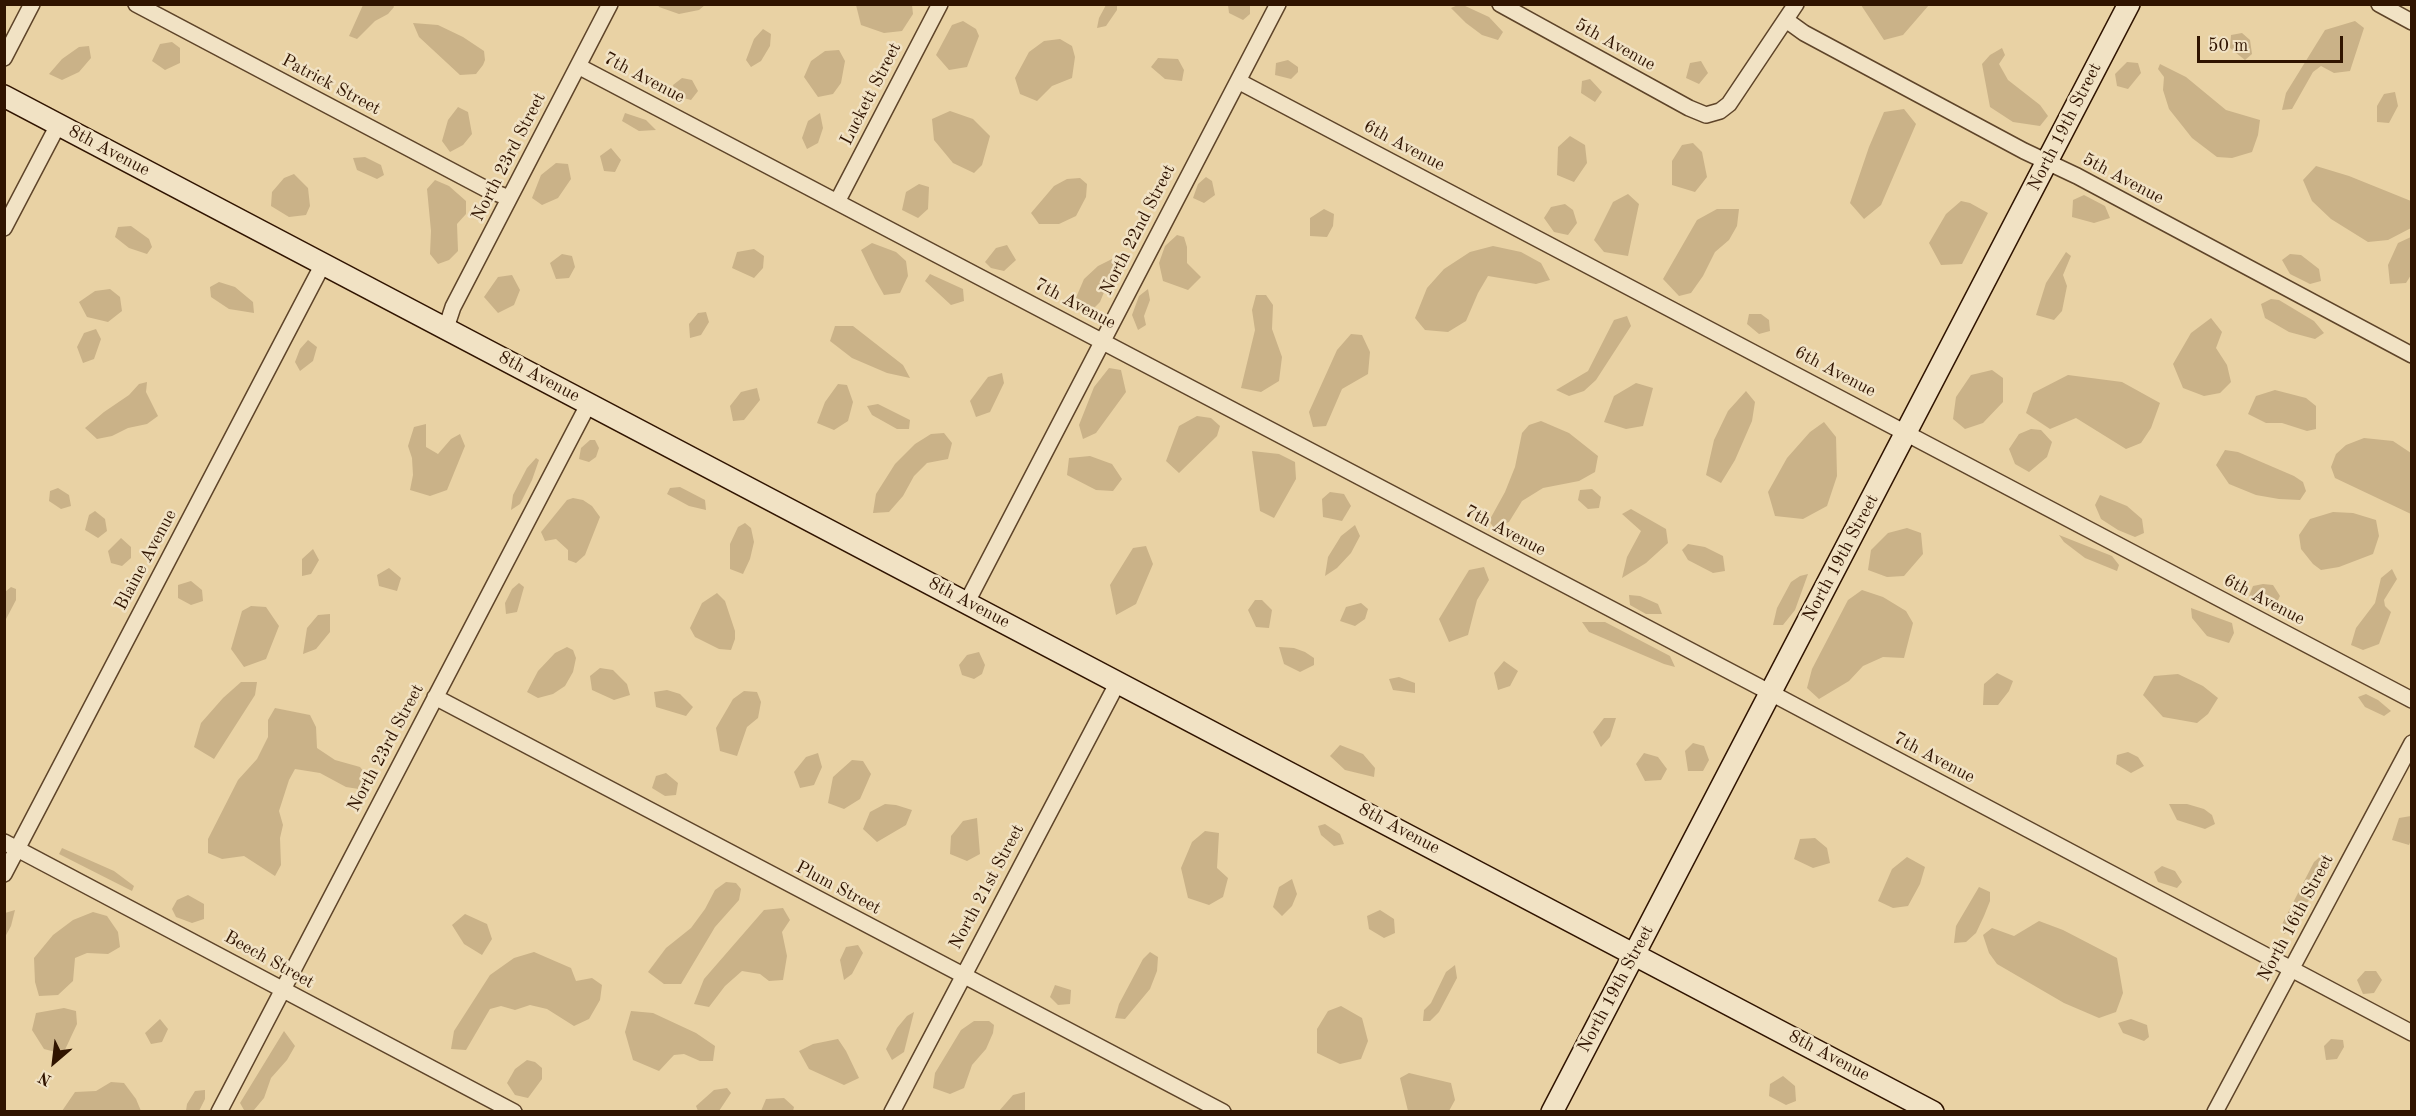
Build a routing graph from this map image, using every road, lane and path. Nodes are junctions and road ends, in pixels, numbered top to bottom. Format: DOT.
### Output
graph roads {
  1 [pos="32,4"];
  2 [pos="136,4"];
  3 [pos="610,4"];
  4 [pos="940,4"];
  5 [pos="1278,4"];
  6 [pos="1500,4"];
  7 [pos="1796,4"];
  8 [pos="2129,4"];
  9 [pos="2379,4"];
  10 [pos="1786,20"];
  11 [pos="2412,22"];
  12 [pos="4,58"];
  13 [pos="578,66"];
  14 [pos="1238,81"];
  15 [pos="4,96"];
  16 [pos="58,125"];
  17 [pos="2047,162"];
  18 [pos="509,198"];
  19 [pos="837,202"];
  20 [pos="4,228"];
  21 [pos="323,264"];
  22 [pos="446,328"];
  23 [pos="1103,341"];
  24 [pos="2412,355"];
  25 [pos="589,404"];
  26 [pos="1906,432"];
  27 [pos="967,602"];
  28 [pos="1118,682"];
  29 [pos="1771,693"];
  30 [pos="435,696"];
  31 [pos="2412,700"];
  32 [pos="2412,743"];
  33 [pos="11,846"];
  34 [pos="4,874"];
  35 [pos="1635,953"];
  36 [pos="2291,969"];
  37 [pos="963,976"];
  38 [pos="283,989"];
  39 [pos="2412,1033"];
  40 [pos="219,1112"];
  41 [pos="514,1112"];
  42 [pos="892,1112"];
  43 [pos="1223,1112"];
  44 [pos="1552,1112"];
  45 [pos="1933,1112"];
  46 [pos="2215,1112"];
  1 -- 12 [label="street"];
  2 -- 18 [label="street, Patrick Street"];
  3 -- 13 [label="street, North 23rd Street"];
  4 -- 19 [label="street, Luckett Street"];
  5 -- 14 [label="street, North 22nd Street"];
  6 -- 10 [label="street, 5th Avenue"];
  7 -- 10 [label="street"];
  8 -- 17 [label="street, North 19th Street"];
  9 -- 11 [label="street"];
  10 -- 17 [label="street, 5th Avenue"];
  13 -- 18 [label="street, North 23rd Street"];
  13 -- 19 [label="street, 7th Avenue"];
  14 -- 23 [label="street, North 22nd Street"];
  14 -- 26 [label="street, 6th Avenue"];
  15 -- 16 [label="street, 8th Avenue"];
  16 -- 20 [label="street"];
  16 -- 21 [label="street, 8th Avenue"];
  17 -- 24 [label="street, 5th Avenue"];
  17 -- 26 [label="street, North 19th Street"];
  18 -- 22 [label="street, North 23rd Street"];
  19 -- 23 [label="street, 7th Avenue"];
  21 -- 22 [label="street, 8th Avenue"];
  21 -- 33 [label="street, Blaine Avenue"];
  22 -- 25 [label="street, 8th Avenue"];
  23 -- 27 [label="street, North 22nd Street"];
  23 -- 29 [label="street, 7th Avenue"];
  25 -- 27 [label="street, 8th Avenue"];
  25 -- 30 [label="street, North 23rd Street"];
  26 -- 29 [label="street, North 19th Street"];
  26 -- 31 [label="street, 6th Avenue"];
  27 -- 28 [label="street, 8th Avenue"];
  28 -- 35 [label="street, 8th Avenue"];
  28 -- 37 [label="street, North 21st Street"];
  29 -- 35 [label="street, North 19th Street"];
  29 -- 36 [label="street, 7th Avenue"];
  30 -- 37 [label="street, Plum Street"];
  30 -- 38 [label="street, North 23rd Street"];
  32 -- 36 [label="street, North 16th Street"];
  33 -- 34 [label="street, Blaine Avenue"];
  33 -- 38 [label="street, Beech Street"];
  35 -- 44 [label="street, North 19th Street"];
  35 -- 45 [label="street, 8th Avenue"];
  36 -- 39 [label="street, 7th Avenue"];
  36 -- 46 [label="street, North 16th Street"];
  37 -- 42 [label="street, North 21st Street"];
  37 -- 43 [label="street, Plum Street"];
  38 -- 40 [label="street, North 23rd Street"];
  38 -- 41 [label="street, Beech Street"];
}
